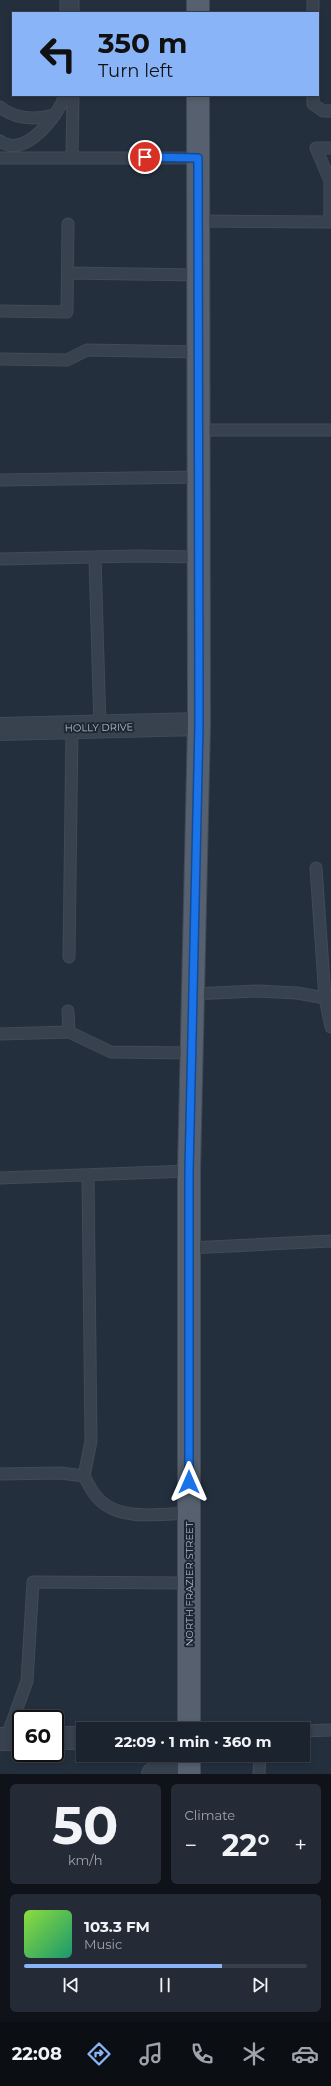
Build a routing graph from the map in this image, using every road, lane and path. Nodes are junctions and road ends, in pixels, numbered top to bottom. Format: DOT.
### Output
graph roads {
  1 [pos="66,0"];
  2 [pos="74,0"];
  3 [pos="198,0"];
  4 [pos="313,0"];
  5 [pos="66,12"];
  6 [pos="73,12"];
  7 [pos="198,12"];
  8 [pos="313,12"];
  9 [pos="65,96"];
  10 [pos="73,96"];
  11 [pos="198,96"];
  12 [pos="313,96"];
  13 [pos="0,107"];
  14 [pos="331,111"];
  15 [pos="54,115"];
  16 [pos="0,141"];
  17 [pos="331,148"];
  18 [pos="0,158"];
  19 [pos="72,158"];
  20 [pos="198,158"];
  21 [pos="330,181"];
  22 [pos="198,221"];
  23 [pos="331,222"];
  24 [pos="68,224"];
  25 [pos="68,273"];
  26 [pos="198,275"];
  27 [pos="0,311"];
  28 [pos="198,352"];
  29 [pos="0,360"];
  30 [pos="199,430"];
  31 [pos="331,430"];
  32 [pos="199,476"];
  33 [pos="0,480"];
  34 [pos="199,557"];
  35 [pos="95,558"];
  36 [pos="0,559"];
  37 [pos="199,724"];
  38 [pos="72,727"];
  39 [pos="100,727"];
  40 [pos="0,729"];
  41 [pos="316,868"];
  42 [pos="69,957"];
  43 [pos="193,994"];
  44 [pos="328,998"];
  45 [pos="68,1011"];
  46 [pos="331,1028"];
  47 [pos="68,1032"];
  48 [pos="0,1034"];
  49 [pos="192,1053"];
  50 [pos="189,1171"];
  51 [pos="88,1175"];
  52 [pos="0,1178"];
  53 [pos="331,1241"];
  54 [pos="189,1248"];
  55 [pos="0,1474"];
  56 [pos="84,1476"];
  57 [pos="189,1513"];
  58 [pos="189,1583"];
  59 [pos="189,1722"];
  60 [pos="331,1730"];
  61 [pos="310,1731"];
  62 [pos="64,1738"];
  63 [pos="76,1738"];
  64 [pos="9,1739"];
  65 [pos="182,1762"];
  66 [pos="260,1762"];
  67 [pos="153,1774"];
  68 [pos="259,1774"];
  1 -- 5 [label="lane"];
  2 -- 6 [label="lane"];
  3 -- 7 [label="main road"];
  4 -- 8 [label="lane"];
  9 -- 15 [label="lane"];
  10 -- 19 [label="lane"];
  11 -- 20 [label="main road, NORTH FRAZIER STREET"];
  12 -- 14 [label="lane"];
  13 -- 15 [label="lane"];
  15 -- 16 [label="lane"];
  17 -- 21 [label="lane"];
  18 -- 19 [label="lane"];
  19 -- 20 [label="lane"];
  20 -- 22 [label="main road, NORTH FRAZIER STREET"];
  21 -- 23 [label="lane"];
  22 -- 23 [label="lane"];
  22 -- 26 [label="main road, NORTH FRAZIER STREET"];
  24 -- 25 [label="lane"];
  25 -- 26 [label="lane"];
  25 -- 27 [label="lane"];
  26 -- 28 [label="main road, NORTH FRAZIER STREET"];
  28 -- 29 [label="lane"];
  28 -- 30 [label="main road, NORTH FRAZIER STREET"];
  30 -- 31 [label="lane"];
  30 -- 32 [label="main road, NORTH FRAZIER STREET"];
  32 -- 33 [label="lane"];
  32 -- 34 [label="main road, NORTH FRAZIER STREET"];
  34 -- 35 [label="lane"];
  34 -- 37 [label="main road, NORTH FRAZIER STREET"];
  35 -- 36 [label="lane"];
  35 -- 39 [label="lane"];
  37 -- 39 [label="street, HOLLY DRIVE"];
  37 -- 43 [label="main road, NORTH FRAZIER STREET"];
  38 -- 39 [label="street, HOLLY DRIVE"];
  38 -- 40 [label="street, HOLLY DRIVE"];
  38 -- 42 [label="lane"];
  41 -- 44 [label="lane"];
  43 -- 44 [label="lane"];
  43 -- 49 [label="main road, NORTH FRAZIER STREET"];
  44 -- 46 [label="lane"];
  45 -- 47 [label="lane"];
  47 -- 48 [label="lane"];
  47 -- 49 [label="lane"];
  49 -- 50 [label="main road, NORTH FRAZIER STREET"];
  50 -- 51 [label="lane"];
  50 -- 54 [label="main road, NORTH FRAZIER STREET"];
  51 -- 52 [label="lane"];
  51 -- 56 [label="lane"];
  53 -- 54 [label="lane"];
  54 -- 57 [label="main road, NORTH FRAZIER STREET"];
  55 -- 56 [label="lane"];
  56 -- 57 [label="lane"];
  57 -- 58 [label="main road, NORTH FRAZIER STREET"];
  58 -- 59 [label="main road, NORTH FRAZIER STREET"];
  58 -- 64 [label="lane"];
  60 -- 61 [label="lane"];
  62 -- 63 [label="street"];
  65 -- 67 [label="street"];
  66 -- 68 [label="lane"];
}
